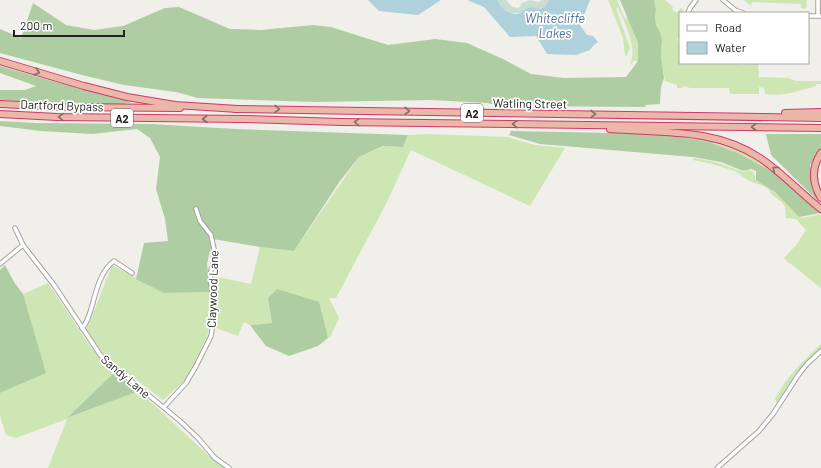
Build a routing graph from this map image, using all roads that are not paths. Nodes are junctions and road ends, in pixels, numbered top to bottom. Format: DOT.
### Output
graph roads {
  1 [pos="724,0"];
  2 [pos="818,0"];
  3 [pos="694,1"];
  4 [pos="733,11"];
  5 [pos="688,12"];
  6 [pos="819,16"];
  7 [pos="0,60"];
  8 [pos="0,104"];
  9 [pos="236,109"];
  10 [pos="821,112"];
  11 [pos="0,114"];
  12 [pos="705,116"];
  13 [pos="821,118"];
  14 [pos="244,119"];
  15 [pos="554,125"];
  16 [pos="821,128"];
  17 [pos="821,153"];
  18 [pos="821,198"];
  19 [pos="196,209"];
  20 [pos="821,209"];
  21 [pos="15,228"];
  22 [pos="23,245"];
  23 [pos="0,264"];
  24 [pos="132,273"];
  25 [pos="82,328"];
  26 [pos="821,351"];
  27 [pos="164,407"];
  28 [pos="229,468"];
  29 [pos="717,468"];
  1 -- 4 [label="street"];
  2 -- 6 [label="street"];
  3 -- 5 [label="street"];
  7 -- 9 [label="highway, A2, one-way"];
  8 -- 9 [label="highway, Dartford Bypass / A2"];
  9 -- 12 [label="highway, Watling Street / A2, one-way"];
  10 -- 12 [label="highway"];
  14 -- 11 [label="highway, Dartford Bypass / A2, one-way"];
  12 -- 13 [label="highway, Watling Street / A2"];
  15 -- 14 [label="highway, Watling Street / A2, one-way"];
  16 -- 15 [label="highway, Watling Street / A2, one-way"];
  20 -- 15 [label="highway, one-way"];
  17 -- 18 [label="highway"];
  19 -- 27 [label="street, Claywood Lane"];
  21 -- 22 [label="street, Sandy Lane"];
  22 -- 23 [label="street"];
  22 -- 25 [label="street, Sandy Lane"];
  24 -- 25 [label="street"];
  25 -- 27 [label="street, Sandy Lane"];
  26 -- 29 [label="street"];
  27 -- 28 [label="street, Sandy Lane"];
}
